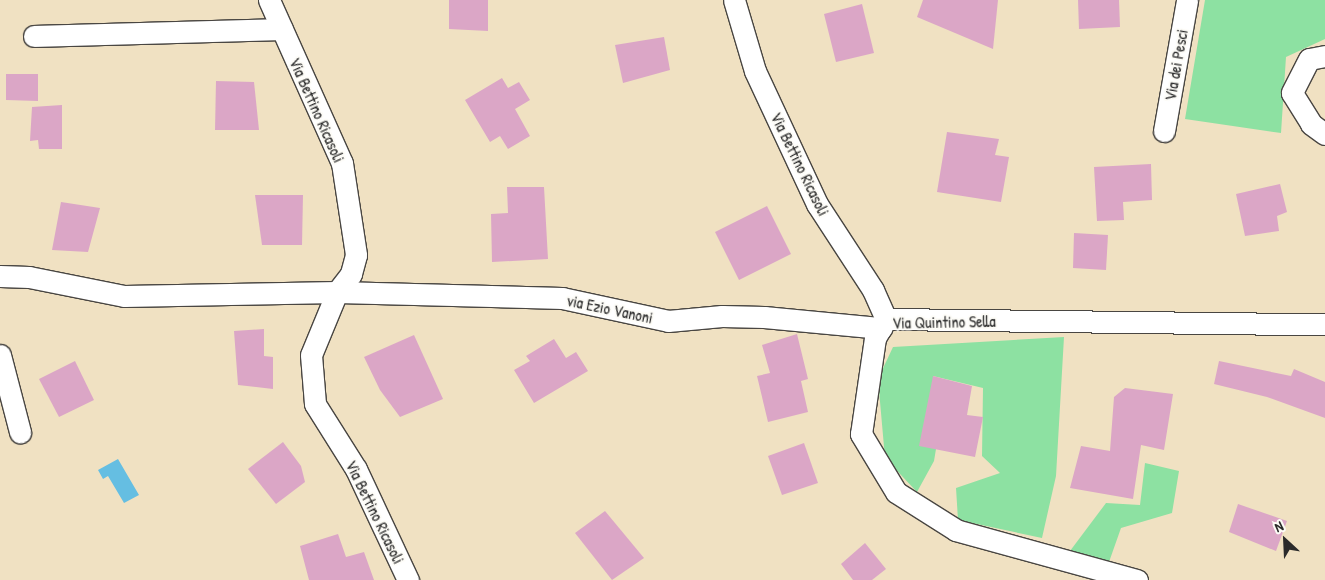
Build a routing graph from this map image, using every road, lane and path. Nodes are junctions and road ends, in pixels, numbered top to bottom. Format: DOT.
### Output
graph roads {
  1 [pos="269,0"];
  2 [pos="734,0"];
  3 [pos="1187,0"];
  4 [pos="282,29"];
  5 [pos="34,36"];
  6 [pos="1325,56"];
  7 [pos="1164,130"];
  8 [pos="1325,134"];
  9 [pos="0,276"];
  10 [pos="337,292"];
  11 [pos="884,324"];
  12 [pos="1325,324"];
  13 [pos="0,355"];
  14 [pos="20,432"];
  15 [pos="408,580"];
  16 [pos="1137,580"];
  1 -- 4 [label="street, Via Bettino Ricasoli"];
  2 -- 11 [label="street, Via Bettino Ricasoli"];
  3 -- 7 [label="street, Via dei Pesci"];
  4 -- 5 [label="street"];
  4 -- 10 [label="street, Via Bettino Ricasoli"];
  6 -- 8 [label="street"];
  9 -- 10 [label="street, via Ezio Vanoni"];
  10 -- 11 [label="street, via Ezio Vanoni"];
  10 -- 15 [label="street, Via Bettino Ricasoli"];
  11 -- 12 [label="street, Via Quintino Sella"];
  11 -- 16 [label="street, Via Quintino Sella"];
  13 -- 14 [label="street"];
}
